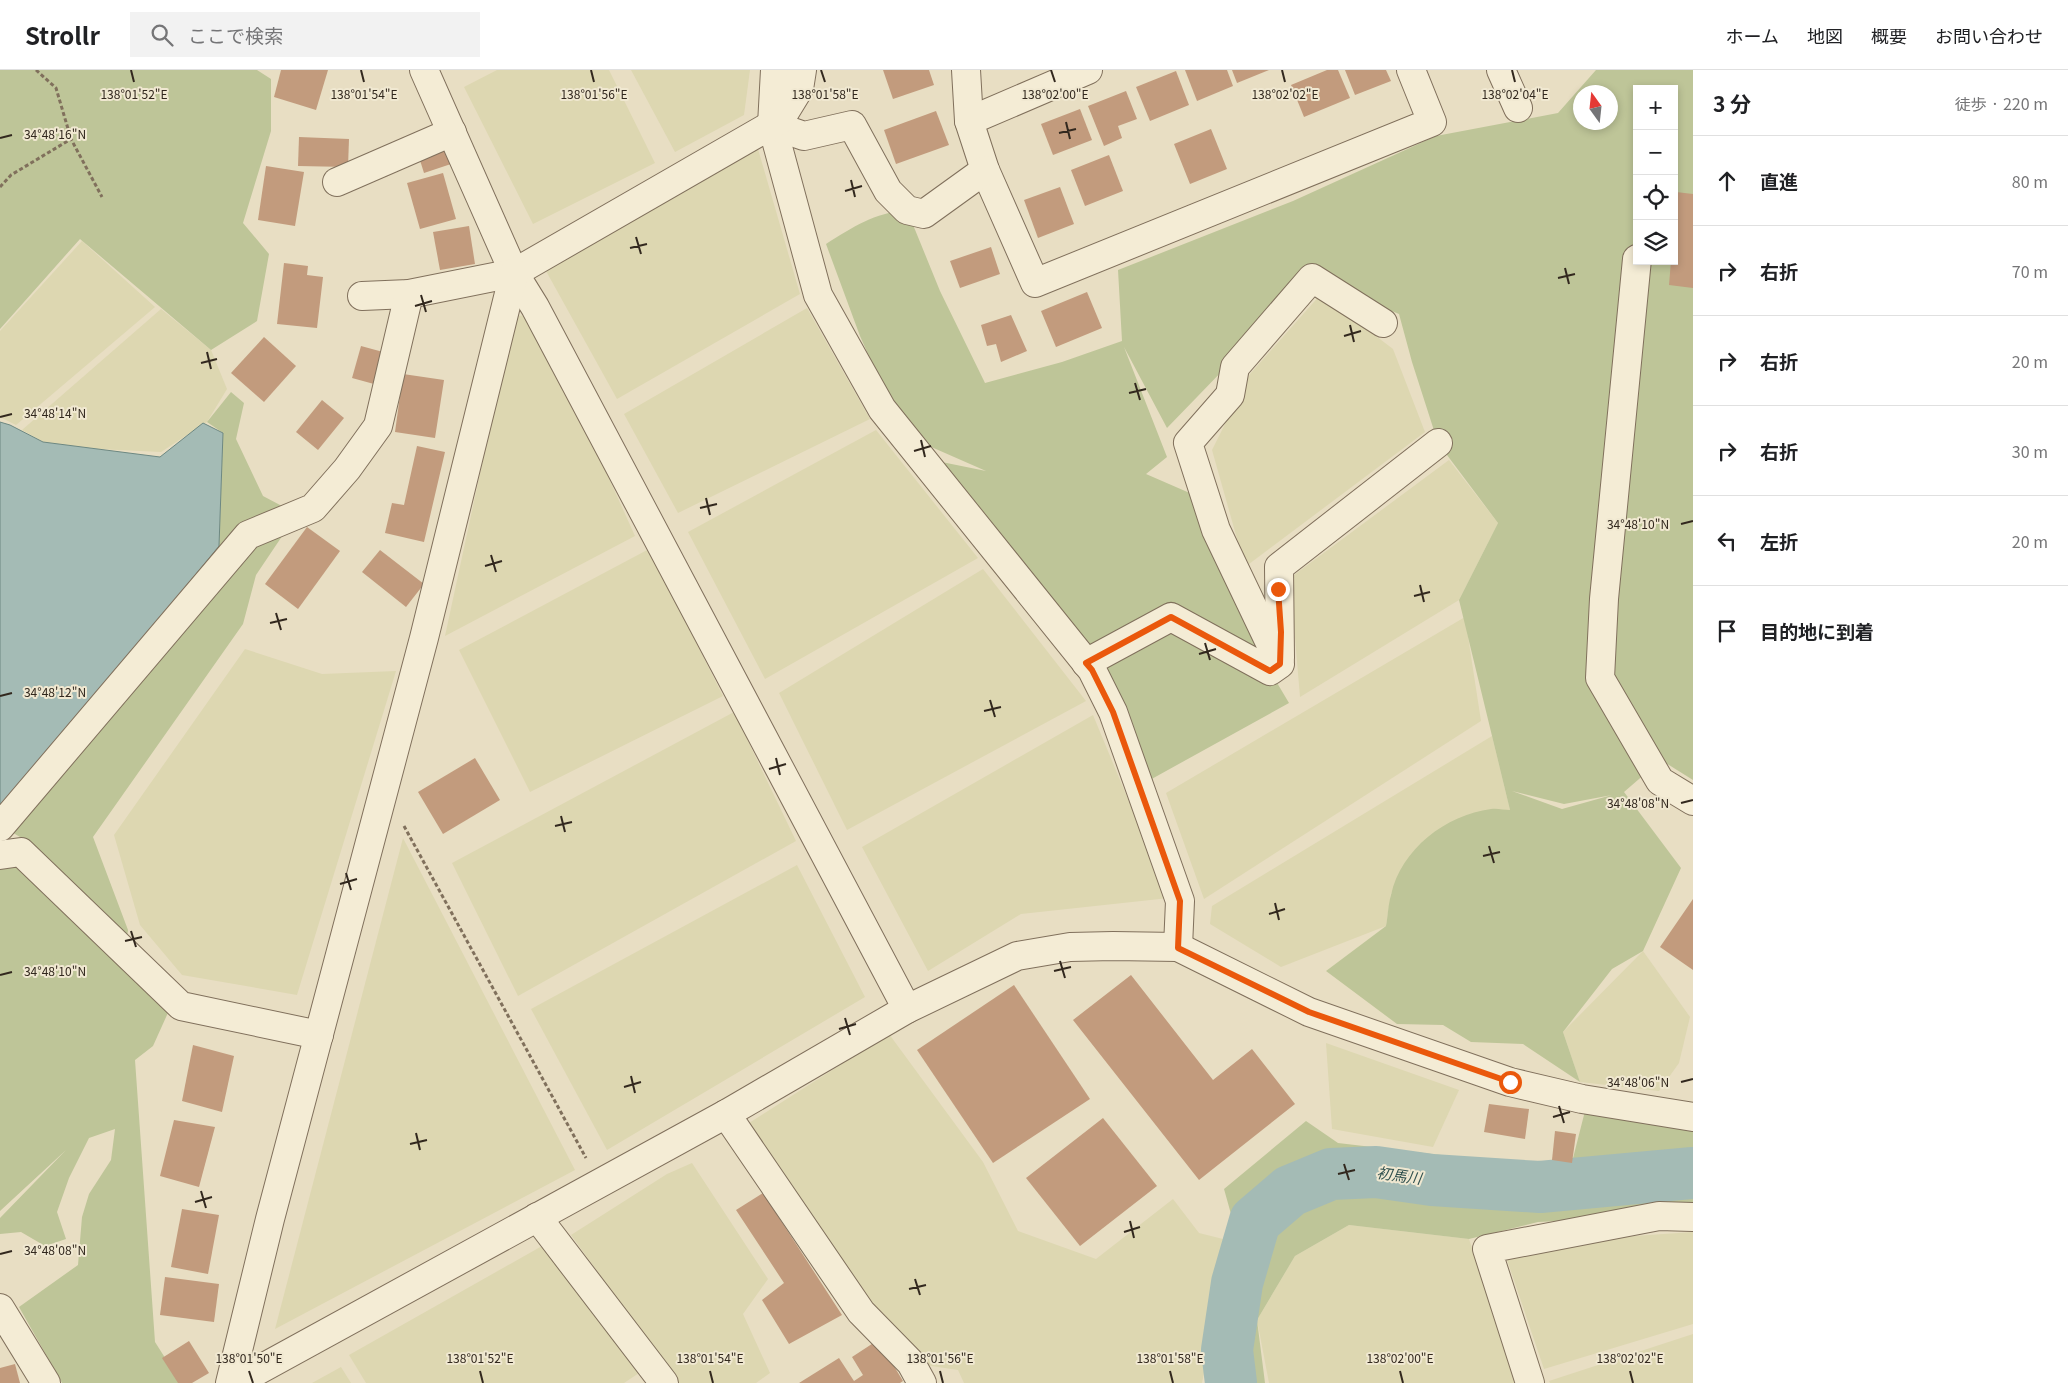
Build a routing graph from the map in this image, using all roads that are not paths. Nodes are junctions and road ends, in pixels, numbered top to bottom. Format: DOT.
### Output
graph roads {
  1 [pos="424,70"];
  2 [pos="775,70"];
  3 [pos="802,70"];
  4 [pos="966,70"];
  5 [pos="1088,70"];
  6 [pos="1411,70"];
  7 [pos="1501,70"];
  8 [pos="1518,108"];
  9 [pos="969,121"];
  10 [pos="772,125"];
  11 [pos="452,132"];
  12 [pos="985,170"];
  13 [pos="337,182"];
  14 [pos="1636,265"];
  15 [pos="514,273"];
  16 [pos="409,294"];
  17 [pos="362,296"];
  18 [pos="1383,322"];
  19 [pos="1438,443"];
  20 [pos="1086,663"];
  21 [pos="1280,664"];
  22 [pos="1693,801"];
  23 [pos="0,827"];
  24 [pos="0,855"];
  25 [pos="1178,948"];
  26 [pos="907,1009"];
  27 [pos="319,1034"];
  28 [pos="726,1114"];
  29 [pos="1693,1117"];
  30 [pos="537,1217"];
  31 [pos="1693,1217"];
  32 [pos="0,1308"];
  33 [pos="46,1383"];
  34 [pos="230,1383"];
  35 [pos="235,1383"];
  36 [pos="664,1383"];
  37 [pos="922,1383"];
  38 [pos="1530,1383"];
  1 -- 11 [label="street"];
  2 -- 10 [label="street"];
  3 -- 10 [label="street"];
  4 -- 9 [label="street"];
  5 -- 9 [label="street"];
  6 -- 12 [label="street"];
  7 -- 8 [label="street"];
  9 -- 12 [label="street"];
  10 -- 12 [label="street"];
  10 -- 15 [label="street"];
  10 -- 20 [label="street"];
  11 -- 13 [label="street"];
  11 -- 15 [label="street"];
  14 -- 22 [label="street"];
  15 -- 16 [label="street"];
  15 -- 26 [label="street"];
  15 -- 27 [label="street"];
  16 -- 17 [label="street"];
  16 -- 23 [label="street"];
  18 -- 21 [label="street"];
  19 -- 21 [label="street"];
  20 -- 21 [label="street"];
  20 -- 25 [label="street"];
  24 -- 27 [label="street"];
  25 -- 26 [label="street"];
  25 -- 29 [label="street"];
  26 -- 28 [label="street"];
  27 -- 34 [label="street"];
  28 -- 30 [label="street"];
  28 -- 37 [label="street"];
  30 -- 35 [label="street"];
  30 -- 36 [label="street"];
  31 -- 38 [label="street"];
  32 -- 33 [label="street"];
}
